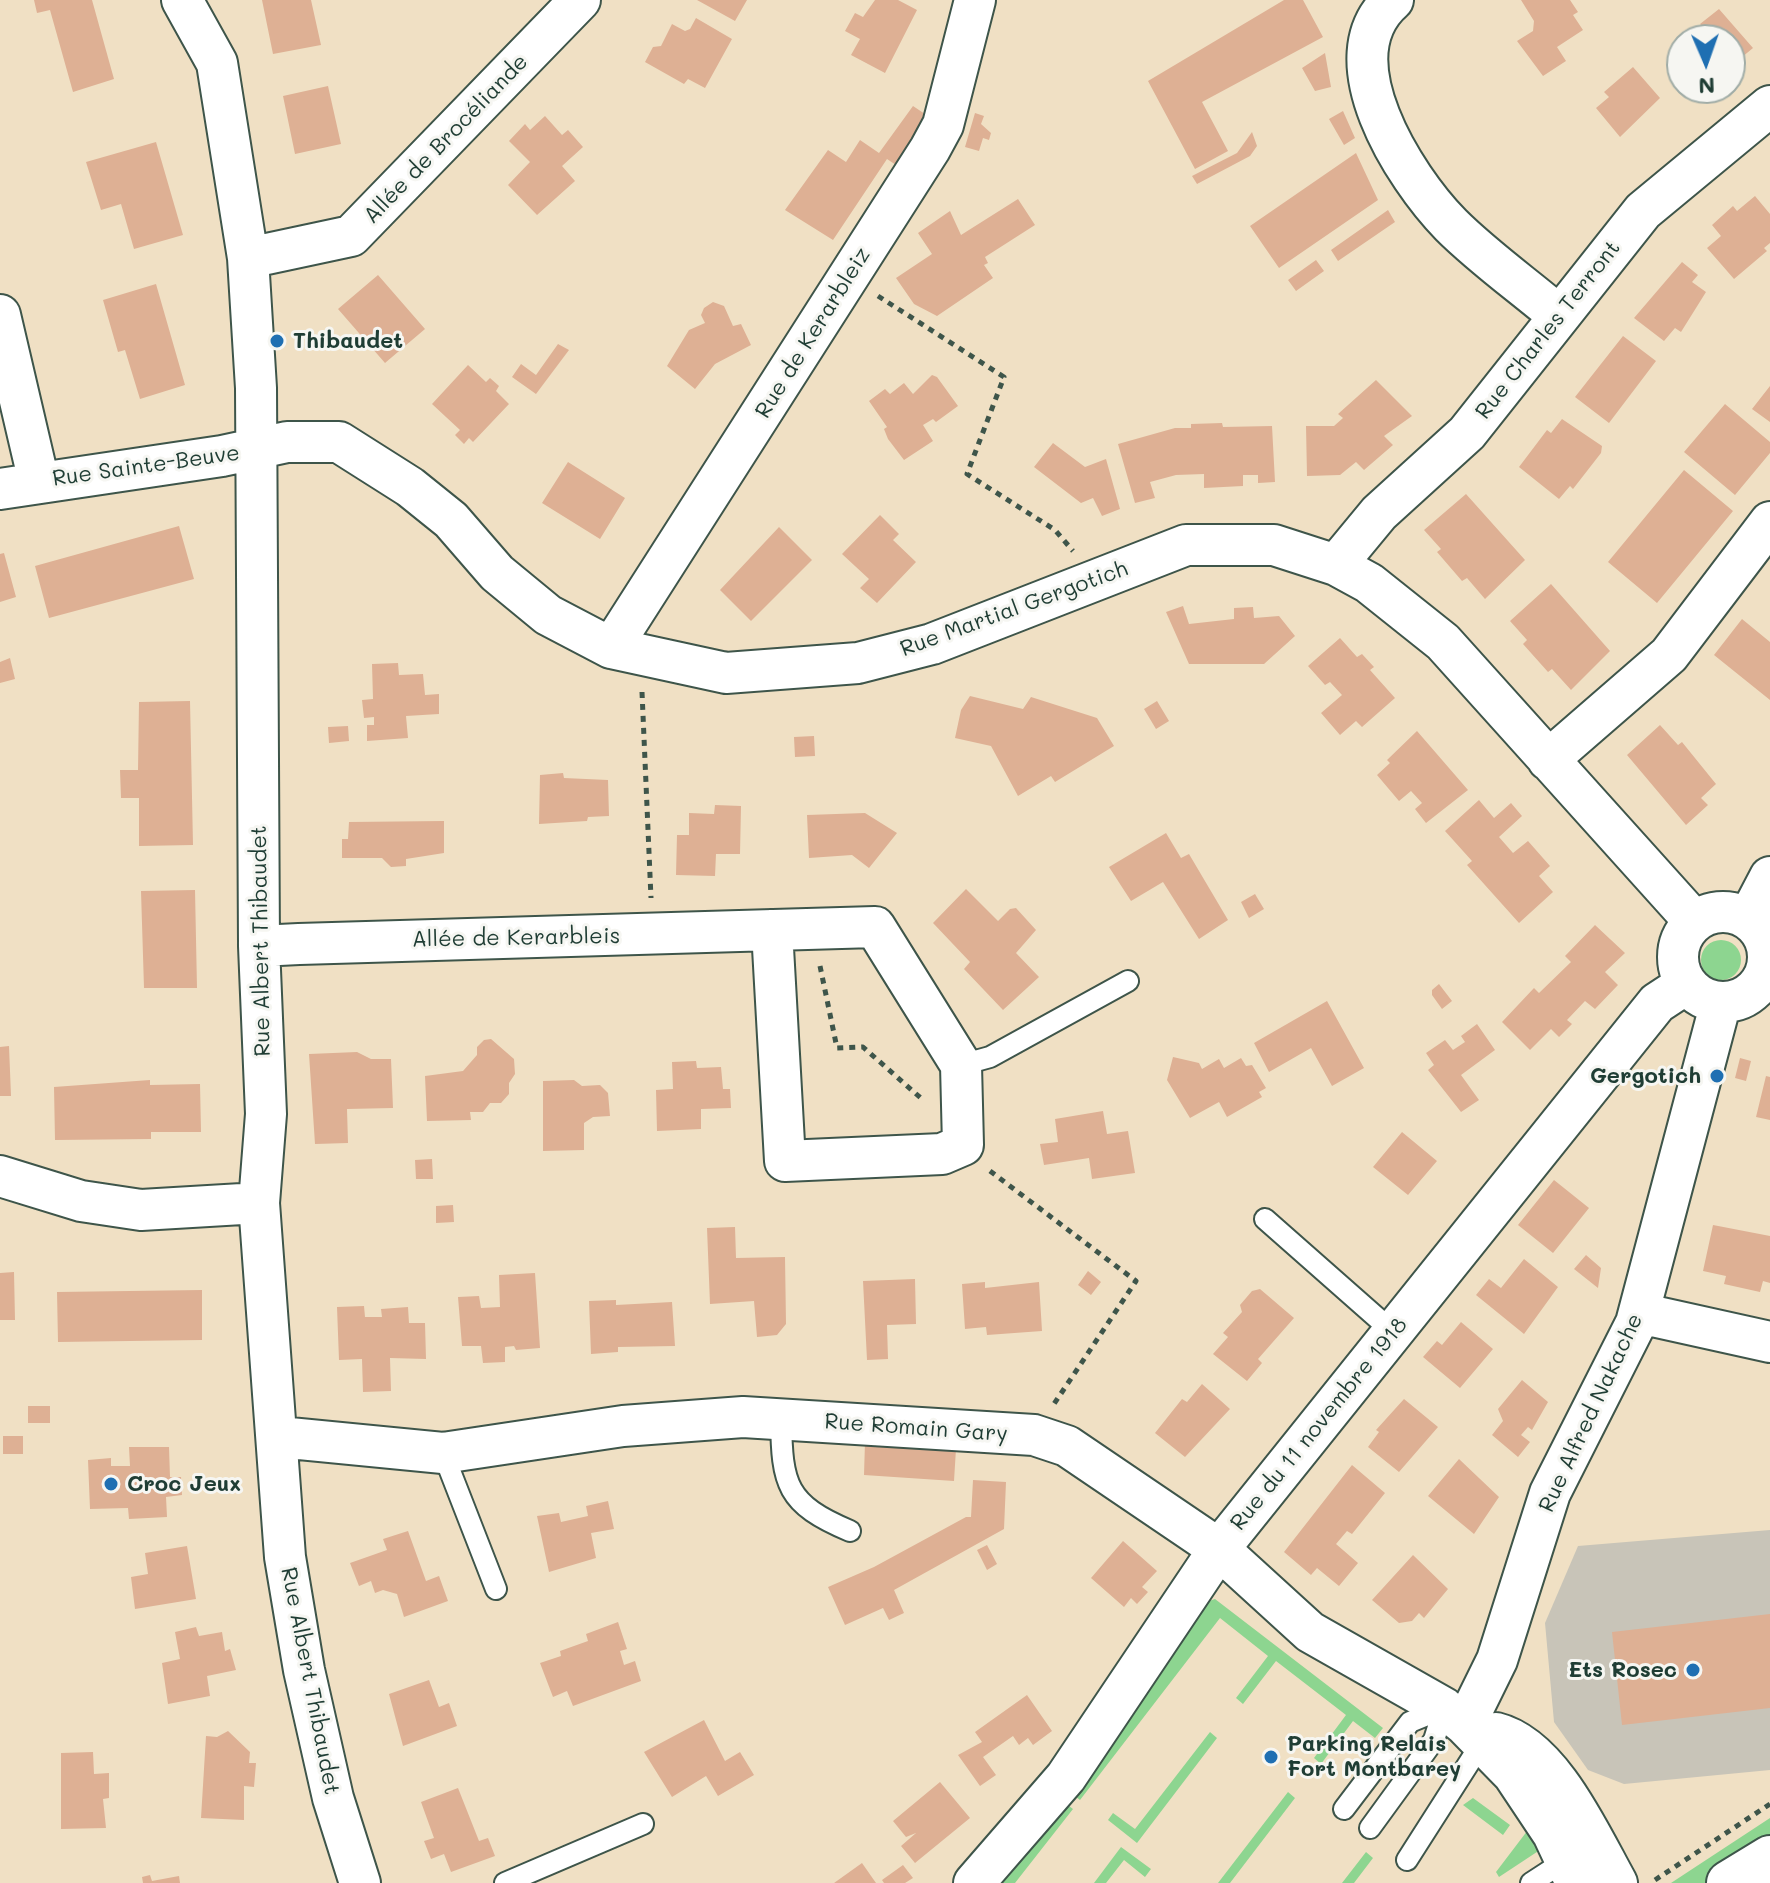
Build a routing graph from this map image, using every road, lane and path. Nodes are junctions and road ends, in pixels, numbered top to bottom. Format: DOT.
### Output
graph roads {
  1 [pos="182,0"];
  2 [pos="580,0"];
  3 [pos="975,0"];
  4 [pos="1393,0"];
  5 [pos="1770,106"];
  6 [pos="248,258"];
  7 [pos="850,276"];
  8 [pos="0,315"];
  9 [pos="1559,316"];
  10 [pos="254,450"];
  11 [pos="39,482"];
  12 [pos="0,489"];
  13 [pos="1764,542"];
  14 [pos="1336,565"];
  15 [pos="1096,580"];
  16 [pos="626,651"];
  17 [pos="1548,760"];
  18 [pos="1770,877"];
  19 [pos="1748,919"];
  20 [pos="1695,922"];
  21 [pos="772,930"];
  22 [pos="653,935"];
  23 [pos="259,946"];
  24 [pos="1767,977"];
  25 [pos="1128,981"];
  26 [pos="1704,993"];
  27 [pos="961,1065"];
  28 [pos="0,1176"];
  29 [pos="259,1203"];
  30 [pos="1265,1219"];
  31 [pos="1639,1313"];
  32 [pos="1392,1331"];
  33 [pos="1770,1342"];
  34 [pos="781,1419"];
  35 [pos="279,1437"];
  36 [pos="443,1453"];
  37 [pos="850,1531"];
  38 [pos="1219,1549"];
  39 [pos="496,1589"];
  40 [pos="1464,1725"];
  41 [pos="1344,1809"];
  42 [pos="643,1824"];
  43 [pos="1370,1828"];
  44 [pos="1770,1858"];
  45 [pos="1407,1860"];
  46 [pos="1579,1862"];
  47 [pos="360,1883"];
  48 [pos="505,1883"];
  49 [pos="974,1883"];
  50 [pos="1531,1883"];
  51 [pos="1617,1883"];
  52 [pos="1729,1883"];
  1 -- 6 [label="street, Rue Albert Thibaudet"];
  2 -- 6 [label="street, Allée de Brocéliande"];
  3 -- 7 [label="street, Rue de Kerarbleiz"];
  4 -- 9 [label="street"];
  5 -- 9 [label="street, Rue Charles Terront"];
  6 -- 10 [label="street, Rue Albert Thibaudet"];
  7 -- 15 [label="path"];
  7 -- 16 [label="street, Rue de Kerarbleiz"];
  8 -- 11 [label="street, Rue Sainte-Beuve"];
  9 -- 14 [label="street, Rue Charles Terront"];
  10 -- 11 [label="street, Rue Sainte-Beuve"];
  10 -- 16 [label="street, Rue Martial Gergotich"];
  10 -- 23 [label="street, Rue Albert Thibaudet"];
  11 -- 12 [label="street, Rue Sainte-Beuve"];
  13 -- 17 [label="street"];
  14 -- 15 [label="street, Rue Martial Gergotich"];
  14 -- 17 [label="street, Rue Martial Gergotich"];
  15 -- 16 [label="street, Rue Martial Gergotich"];
  16 -- 22 [label="path"];
  17 -- 20 [label="street, Rue Martial Gergotich"];
  18 -- 19 [label="street"];
  19 -- 20 [label="street"];
  19 -- 24 [label="street"];
  20 -- 26 [label="street"];
  21 -- 22 [label="street, Allée de Kerarbleis"];
  21 -- 27 [label="street, Allée de Kerarbleis"];
  21 -- 27 [label="street"];
  22 -- 23 [label="street, Allée de Kerarbleis"];
  23 -- 29 [label="street, Rue Albert Thibaudet"];
  24 -- 26 [label="street"];
  25 -- 27 [label="lane"];
  26 -- 31 [label="street, Rue Alfred Nakache"];
  26 -- 32 [label="street, Rue du 11 novembre 1918"];
  28 -- 29 [label="street"];
  29 -- 35 [label="street, Rue Albert Thibaudet"];
  30 -- 32 [label="lane"];
  31 -- 33 [label="street"];
  31 -- 40 [label="street, Rue Alfred Nakache"];
  32 -- 38 [label="street, Rue du 11 novembre 1918"];
  34 -- 36 [label="street, Rue Romain Gary"];
  34 -- 37 [label="lane"];
  34 -- 38 [label="street, Rue Romain Gary"];
  35 -- 36 [label="street, Rue Romain Gary"];
  35 -- 47 [label="street, Rue Albert Thibaudet"];
  36 -- 39 [label="lane"];
  38 -- 40 [label="street, Rue Romain Gary"];
  38 -- 49 [label="street, Rue du 11 novembre 1918"];
  40 -- 41 [label="lane"];
  40 -- 43 [label="lane"];
  40 -- 45 [label="lane"];
  40 -- 46 [label="street"];
  42 -- 48 [label="lane"];
  44 -- 52 [label="main road"];
  46 -- 50 [label="lane"];
  46 -- 51 [label="street"];
}
